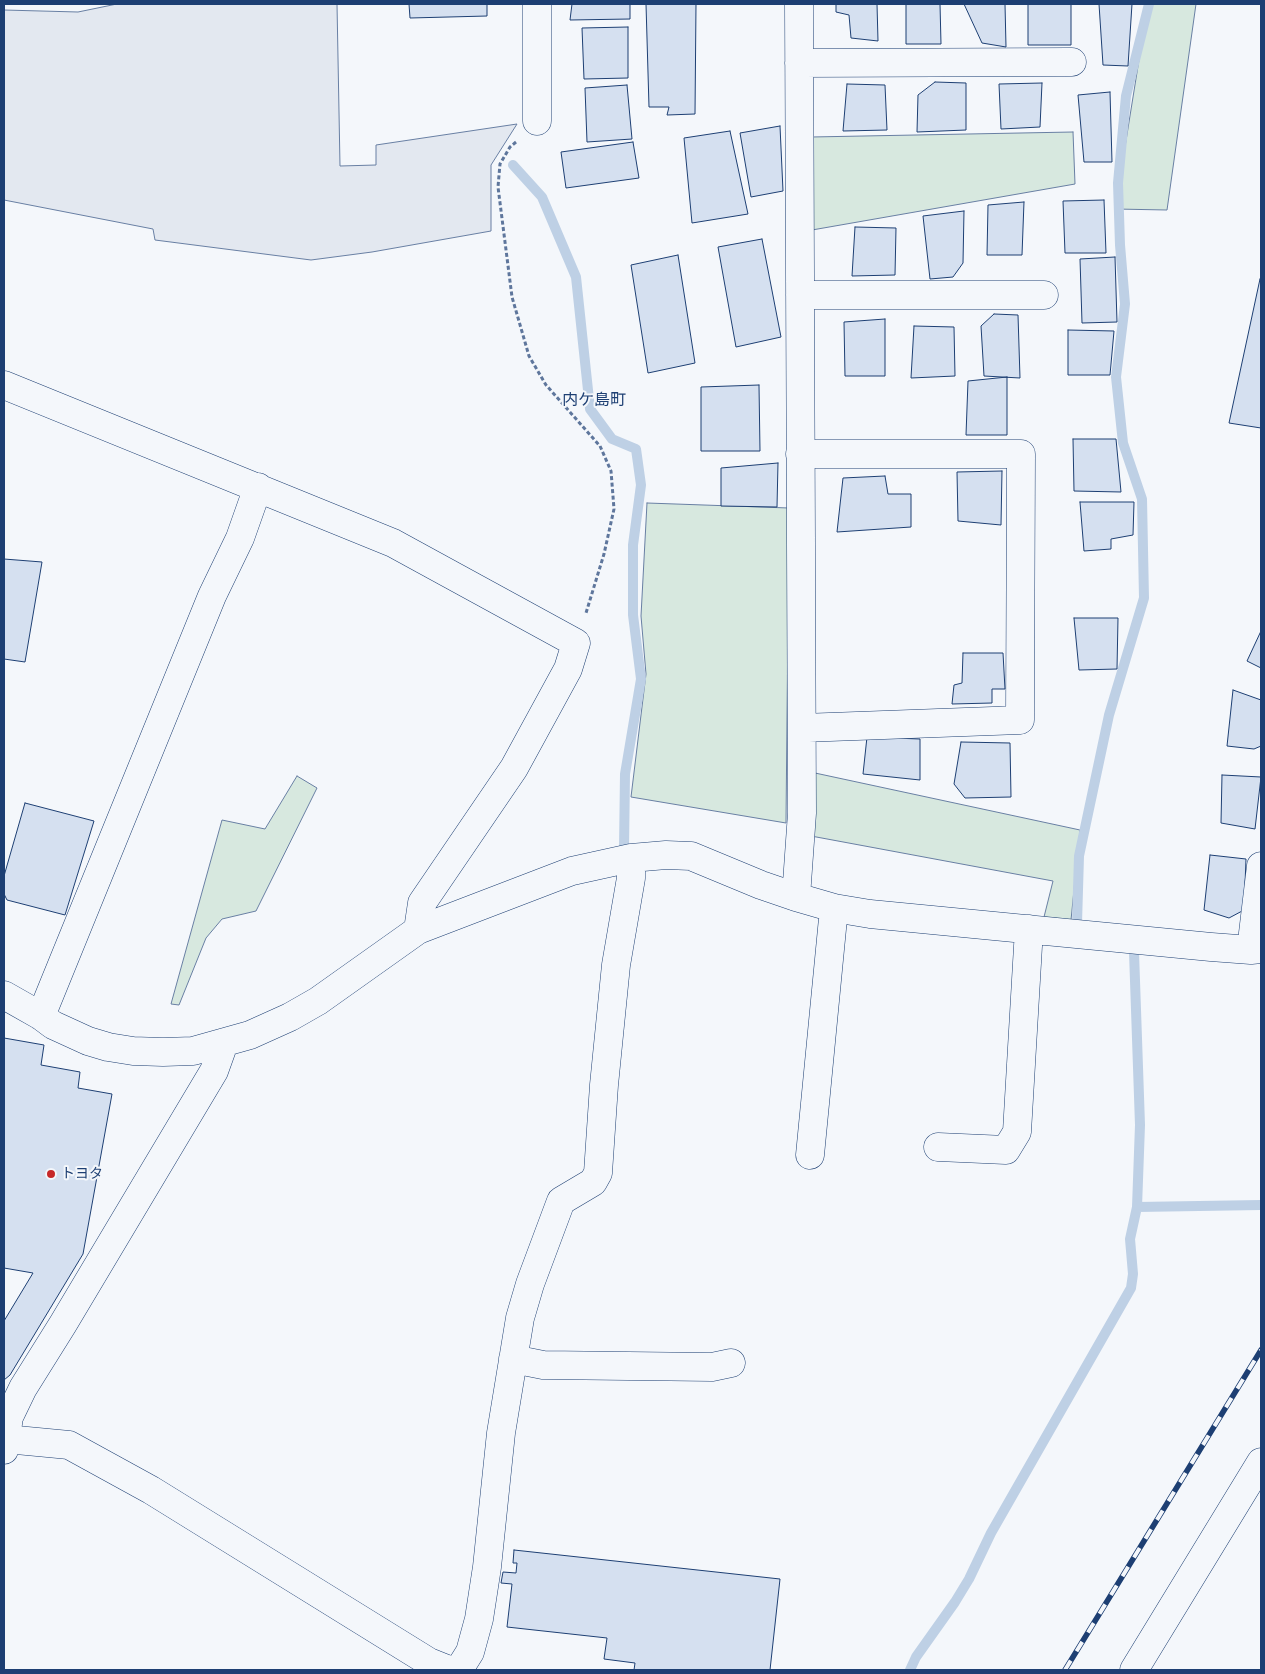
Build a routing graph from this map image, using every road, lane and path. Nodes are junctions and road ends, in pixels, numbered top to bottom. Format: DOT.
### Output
graph roads {
  1 [pos="537,4"];
  2 [pos="799,4"];
  3 [pos="1072,62"];
  4 [pos="799,63"];
  5 [pos="537,121"];
  6 [pos="800,295"];
  7 [pos="1044,295"];
  8 [pos="4,385"];
  9 [pos="800,454"];
  10 [pos="258,487"];
  11 [pos="576,643"];
  12 [pos="802,728"];
  13 [pos="631,858"];
  14 [pos="1261,866"];
  15 [pos="796,897"];
  16 [pos="834,908"];
  17 [pos="1029,929"];
  18 [pos="418,930"];
  19 [pos="1256,949"];
  20 [pos="4,995"];
  21 [pos="41,1016"];
  22 [pos="224,1043"];
  23 [pos="938,1147"];
  24 [pos="810,1154"];
  25 [pos="513,1359"];
  26 [pos="731,1363"];
  27 [pos="5,1444"];
  28 [pos="1261,1462"];
  29 [pos="1134,1670"];
  1 -- 5 [label="street"];
  2 -- 4 [label="street"];
  3 -- 4 [label="street"];
  4 -- 6 [label="street"];
  5 -- 11 [label="path"];
  6 -- 7 [label="street"];
  6 -- 9 [label="street"];
  8 -- 10 [label="street"];
  9 -- 12 [label="street"];
  9 -- 12 [label="street"];
  10 -- 11 [label="street"];
  10 -- 21 [label="street"];
  11 -- 18 [label="street"];
  12 -- 15 [label="street"];
  13 -- 15 [label="street"];
  13 -- 18 [label="street"];
  13 -- 25 [label="street"];
  14 -- 19 [label="street"];
  15 -- 16 [label="street"];
  16 -- 17 [label="street"];
  16 -- 24 [label="street"];
  17 -- 19 [label="street"];
  17 -- 23 [label="street"];
  18 -- 22 [label="street"];
  20 -- 21 [label="street"];
  21 -- 22 [label="street"];
  22 -- 27 [label="street"];
  25 -- 26 [label="street"];
  25 -- 27 [label="street"];
  28 -- 29 [label="street"];
}
